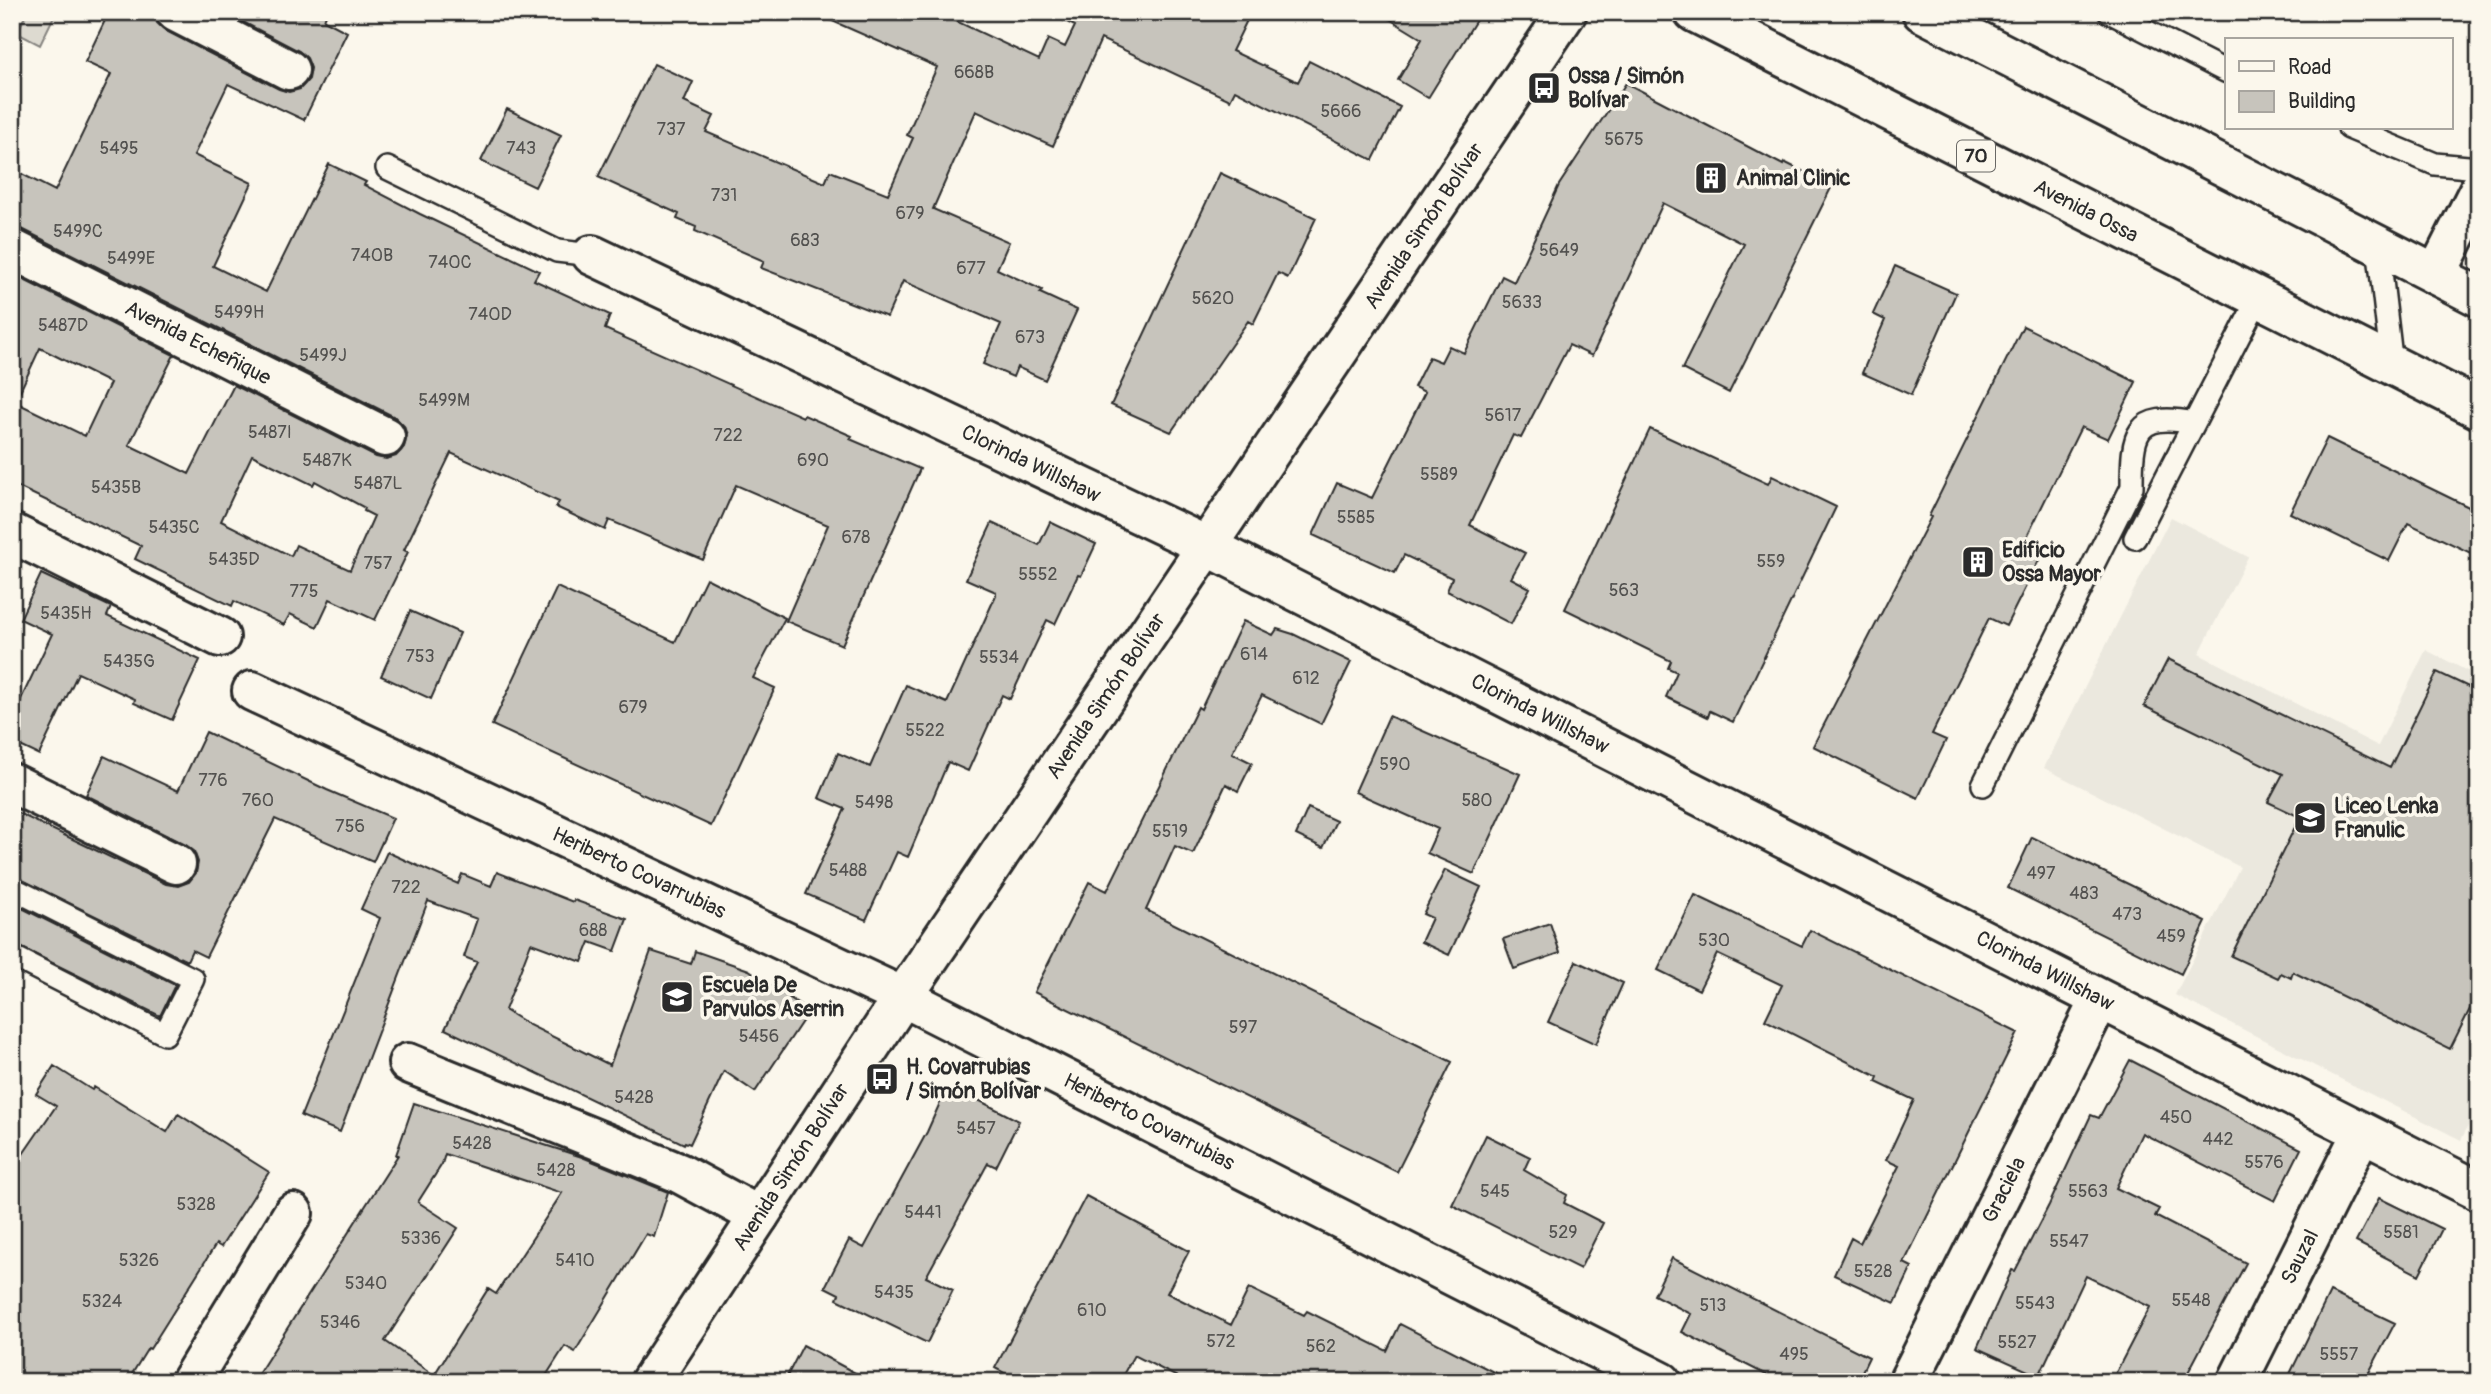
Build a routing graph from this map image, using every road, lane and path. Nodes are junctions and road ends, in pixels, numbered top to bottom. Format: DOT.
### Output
graph roads {
  1 [pos="176,12"];
  2 [pos="1567,12"];
  3 [pos="1694,12"];
  4 [pos="1922,12"];
  5 [pos="2109,12"];
  6 [pos="1975,27"];
  7 [pos="289,70"];
  8 [pos="2225,71"];
  9 [pos="2354,130"];
  10 [pos="387,168"];
  11 [pos="2479,168"];
  12 [pos="2473,213"];
  13 [pos="2378,246"];
  14 [pos="12,249"];
  15 [pos="593,255"];
  16 [pos="2436,275"];
  17 [pos="2479,297"];
  18 [pos="2258,299"];
  19 [pos="2392,366"];
  20 [pos="2479,409"];
  21 [pos="2194,424"];
  22 [pos="385,437"];
  23 [pos="12,533"];
  24 [pos="2135,538"];
  25 [pos="1207,546"];
  26 [pos="220,637"];
  27 [pos="252,691"];
  28 [pos="12,783"];
  29 [pos="1983,785"];
  30 [pos="176,864"];
  31 [pos="12,888"];
  32 [pos="12,956"];
  33 [pos="903,997"];
  34 [pos="2100,999"];
  35 [pos="408,1063"];
  36 [pos="2362,1132"];
  37 [pos="2479,1191"];
  38 [pos="293,1213"];
  39 [pos="759,1216"];
  40 [pos="190,1382"];
  41 [pos="650,1382"];
  42 [pos="1662,1382"];
  43 [pos="1908,1382"];
  44 [pos="2237,1382"];
  1 -- 7 [label="street"];
  2 -- 25 [label="street, Avenida Simón Bolívar"];
  3 -- 18 [label="street, Avenida Ossa / 70"];
  4 -- 6 [label="street"];
  5 -- 8 [label="lane"];
  6 -- 13 [label="street"];
  9 -- 11 [label="lane"];
  10 -- 15 [label="lane"];
  12 -- 16 [label="street"];
  13 -- 16 [label="street"];
  13 -- 19 [label="lane"];
  14 -- 22 [label="street, Avenida Echeñique"];
  15 -- 25 [label="street, Clorinda Willshaw"];
  16 -- 17 [label="street"];
  18 -- 19 [label="street, Avenida Ossa / 70"];
  18 -- 21 [label="lane"];
  19 -- 20 [label="street, Avenida Ossa / 70"];
  21 -- 24 [label="lane"];
  21 -- 29 [label="lane"];
  23 -- 26 [label="street"];
  25 -- 33 [label="street, Avenida Simón Bolívar"];
  25 -- 34 [label="street, Clorinda Willshaw"];
  27 -- 33 [label="street, Heriberto Covarrubias"];
  28 -- 30 [label="street"];
  31 -- 32 [label="lane"];
  33 -- 39 [label="street, Avenida Simón Bolívar"];
  33 -- 42 [label="street, Heriberto Covarrubias"];
  34 -- 36 [label="street, Clorinda Willshaw"];
  34 -- 43 [label="street, Graciela"];
  35 -- 39 [label="street"];
  36 -- 37 [label="street, Clorinda Willshaw"];
  36 -- 44 [label="street, Sauzal"];
  38 -- 40 [label="street"];
  39 -- 41 [label="street, Avenida Simón Bolívar"];
}
